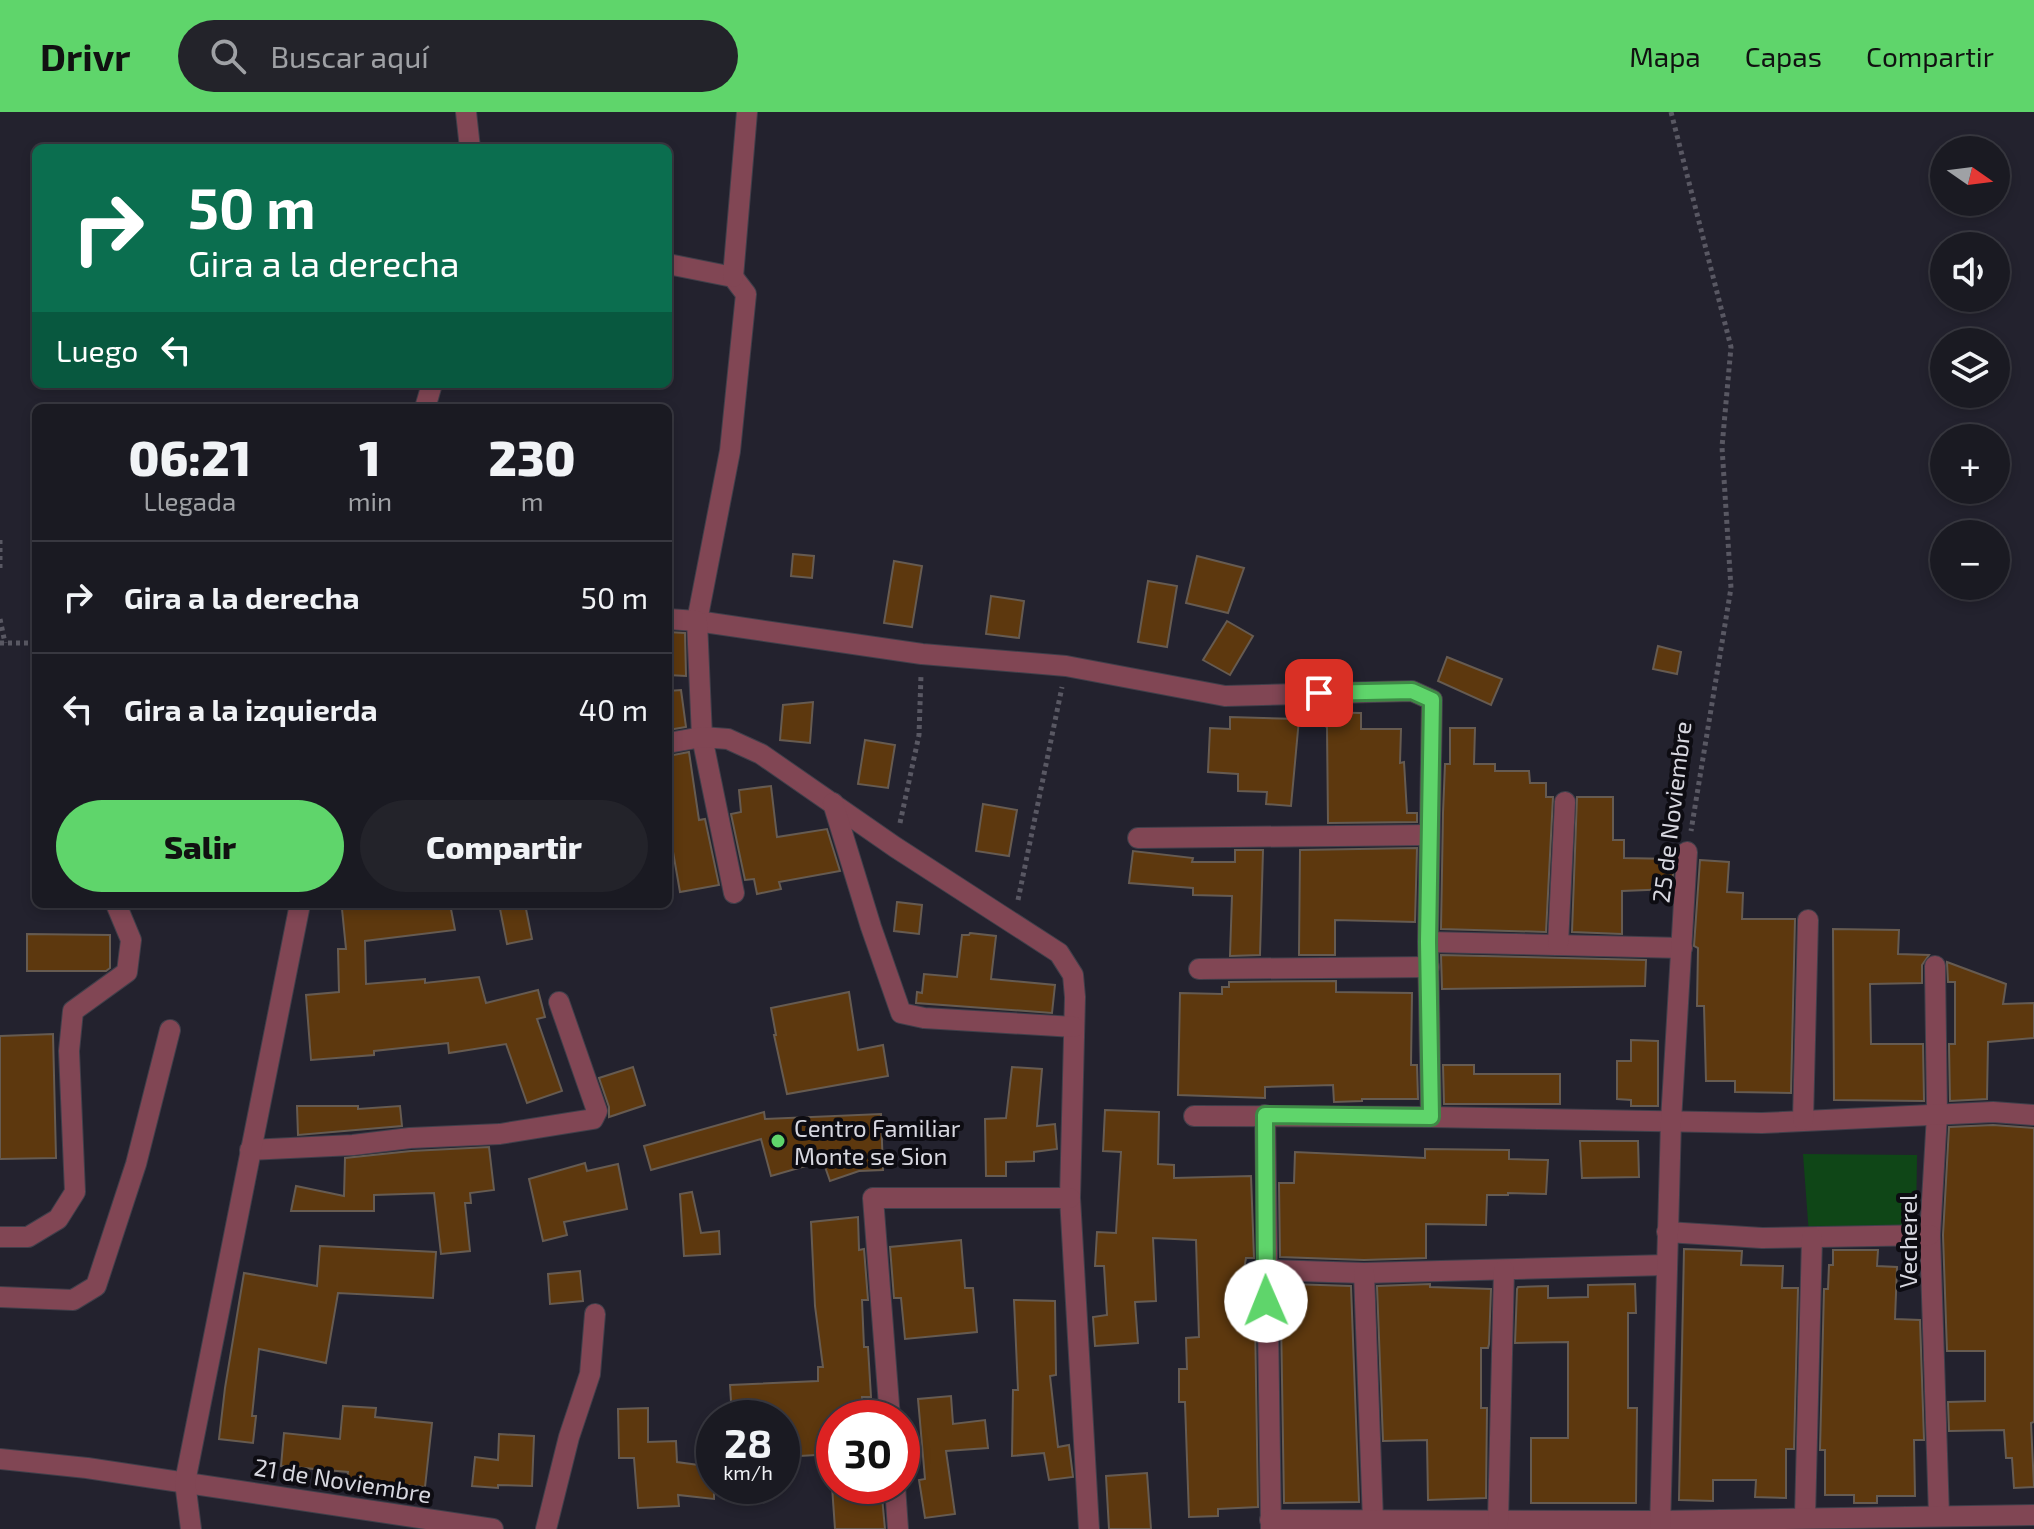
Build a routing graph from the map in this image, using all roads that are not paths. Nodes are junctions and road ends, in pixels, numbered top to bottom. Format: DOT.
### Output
graph roads {
  1 [pos="466,112"];
  2 [pos="747,112"];
  3 [pos="470,144"];
  4 [pos="672,265"];
  5 [pos="733,277"];
  6 [pos="672,619"];
  7 [pos="697,621"];
  8 [pos="702,737"];
  9 [pos="672,742"];
  10 [pos="1565,802"];
  11 [pos="833,803"];
  12 [pos="1429,835"];
  13 [pos="1138,838"];
  14 [pos="1687,852"];
  15 [pos="734,893"];
  16 [pos="118,908"];
  17 [pos="299,908"];
  18 [pos="1808,920"];
  19 [pos="1428,942"];
  20 [pos="1558,944"];
  21 [pos="1682,948"];
  22 [pos="1935,966"];
  23 [pos="1429,967"];
  24 [pos="1199,969"];
  25 [pos="559,1002"];
  26 [pos="1074,1027"];
  27 [pos="170,1030"];
  28 [pos="1265,1115"];
  29 [pos="1937,1115"];
  30 [pos="2034,1115"];
  31 [pos="1194,1116"];
  32 [pos="1431,1117"];
  33 [pos="1803,1120"];
  34 [pos="1671,1121"];
  35 [pos="250,1150"];
  36 [pos="1070,1198"];
  37 [pos="1667,1232"];
  38 [pos="1930,1235"];
  39 [pos="0,1237"];
  40 [pos="1812,1238"];
  41 [pos="1666,1265"];
  42 [pos="1266,1270"];
  43 [pos="1504,1270"];
  44 [pos="1364,1273"];
  45 [pos="0,1297"];
  46 [pos="595,1314"];
  47 [pos="889,1400"];
  48 [pos="0,1459"];
  49 [pos="185,1482"];
  50 [pos="896,1504"];
  51 [pos="2034,1515"];
  52 [pos="1939,1516"];
  53 [pos="1805,1517"];
  54 [pos="1373,1521"];
  55 [pos="1498,1522"];
  56 [pos="1271,1525"];
  57 [pos="1660,1525"];
  58 [pos="191,1529"];
  59 [pos="493,1529"];
  60 [pos="546,1529"];
  61 [pos="898,1529"];
  62 [pos="1089,1529"];
  1 -- 3 [label="street"];
  2 -- 5 [label="street"];
  4 -- 5 [label="street"];
  5 -- 7 [label="street"];
  6 -- 7 [label="street"];
  7 -- 8 [label="street"];
  7 -- 12 [label="street"];
  8 -- 9 [label="street"];
  8 -- 11 [label="street"];
  8 -- 15 [label="street"];
  10 -- 20 [label="street"];
  11 -- 26 [label="street"];
  11 -- 26 [label="street"];
  12 -- 13 [label="street"];
  12 -- 19 [label="street"];
  14 -- 21 [label="street, 25 de Noviembre"];
  16 -- 39 [label="street"];
  17 -- 35 [label="street"];
  18 -- 33 [label="street"];
  19 -- 20 [label="street"];
  19 -- 23 [label="street"];
  20 -- 21 [label="street"];
  21 -- 34 [label="street, 25 de Noviembre"];
  22 -- 29 [label="street, Vecherel"];
  23 -- 24 [label="street"];
  23 -- 32 [label="street"];
  25 -- 35 [label="street"];
  26 -- 36 [label="street"];
  27 -- 45 [label="street"];
  28 -- 31 [label="street"];
  28 -- 32 [label="street"];
  28 -- 42 [label="street"];
  29 -- 30 [label="street"];
  29 -- 33 [label="street"];
  29 -- 38 [label="street, Vecherel"];
  32 -- 34 [label="street"];
  33 -- 34 [label="street"];
  34 -- 37 [label="street, 25 de Noviembre"];
  35 -- 49 [label="street"];
  36 -- 47 [label="street"];
  36 -- 62 [label="street"];
  37 -- 40 [label="street"];
  37 -- 41 [label="street, 25 de Noviembre"];
  38 -- 40 [label="street"];
  38 -- 52 [label="street, Vecherel"];
  40 -- 53 [label="street"];
  41 -- 43 [label="street"];
  41 -- 57 [label="street, 25 de Noviembre"];
  42 -- 44 [label="street"];
  42 -- 56 [label="street"];
  43 -- 44 [label="street"];
  43 -- 55 [label="street"];
  44 -- 54 [label="street"];
  46 -- 60 [label="street"];
  48 -- 49 [label="street, 21 de Noviembre"];
  49 -- 58 [label="street"];
  49 -- 59 [label="street, 21 de Noviembre"];
  50 -- 61 [label="street"];
  51 -- 52 [label="street"];
  52 -- 53 [label="street"];
  53 -- 57 [label="street"];
  54 -- 55 [label="street"];
  54 -- 56 [label="street"];
  55 -- 57 [label="street"];
}
